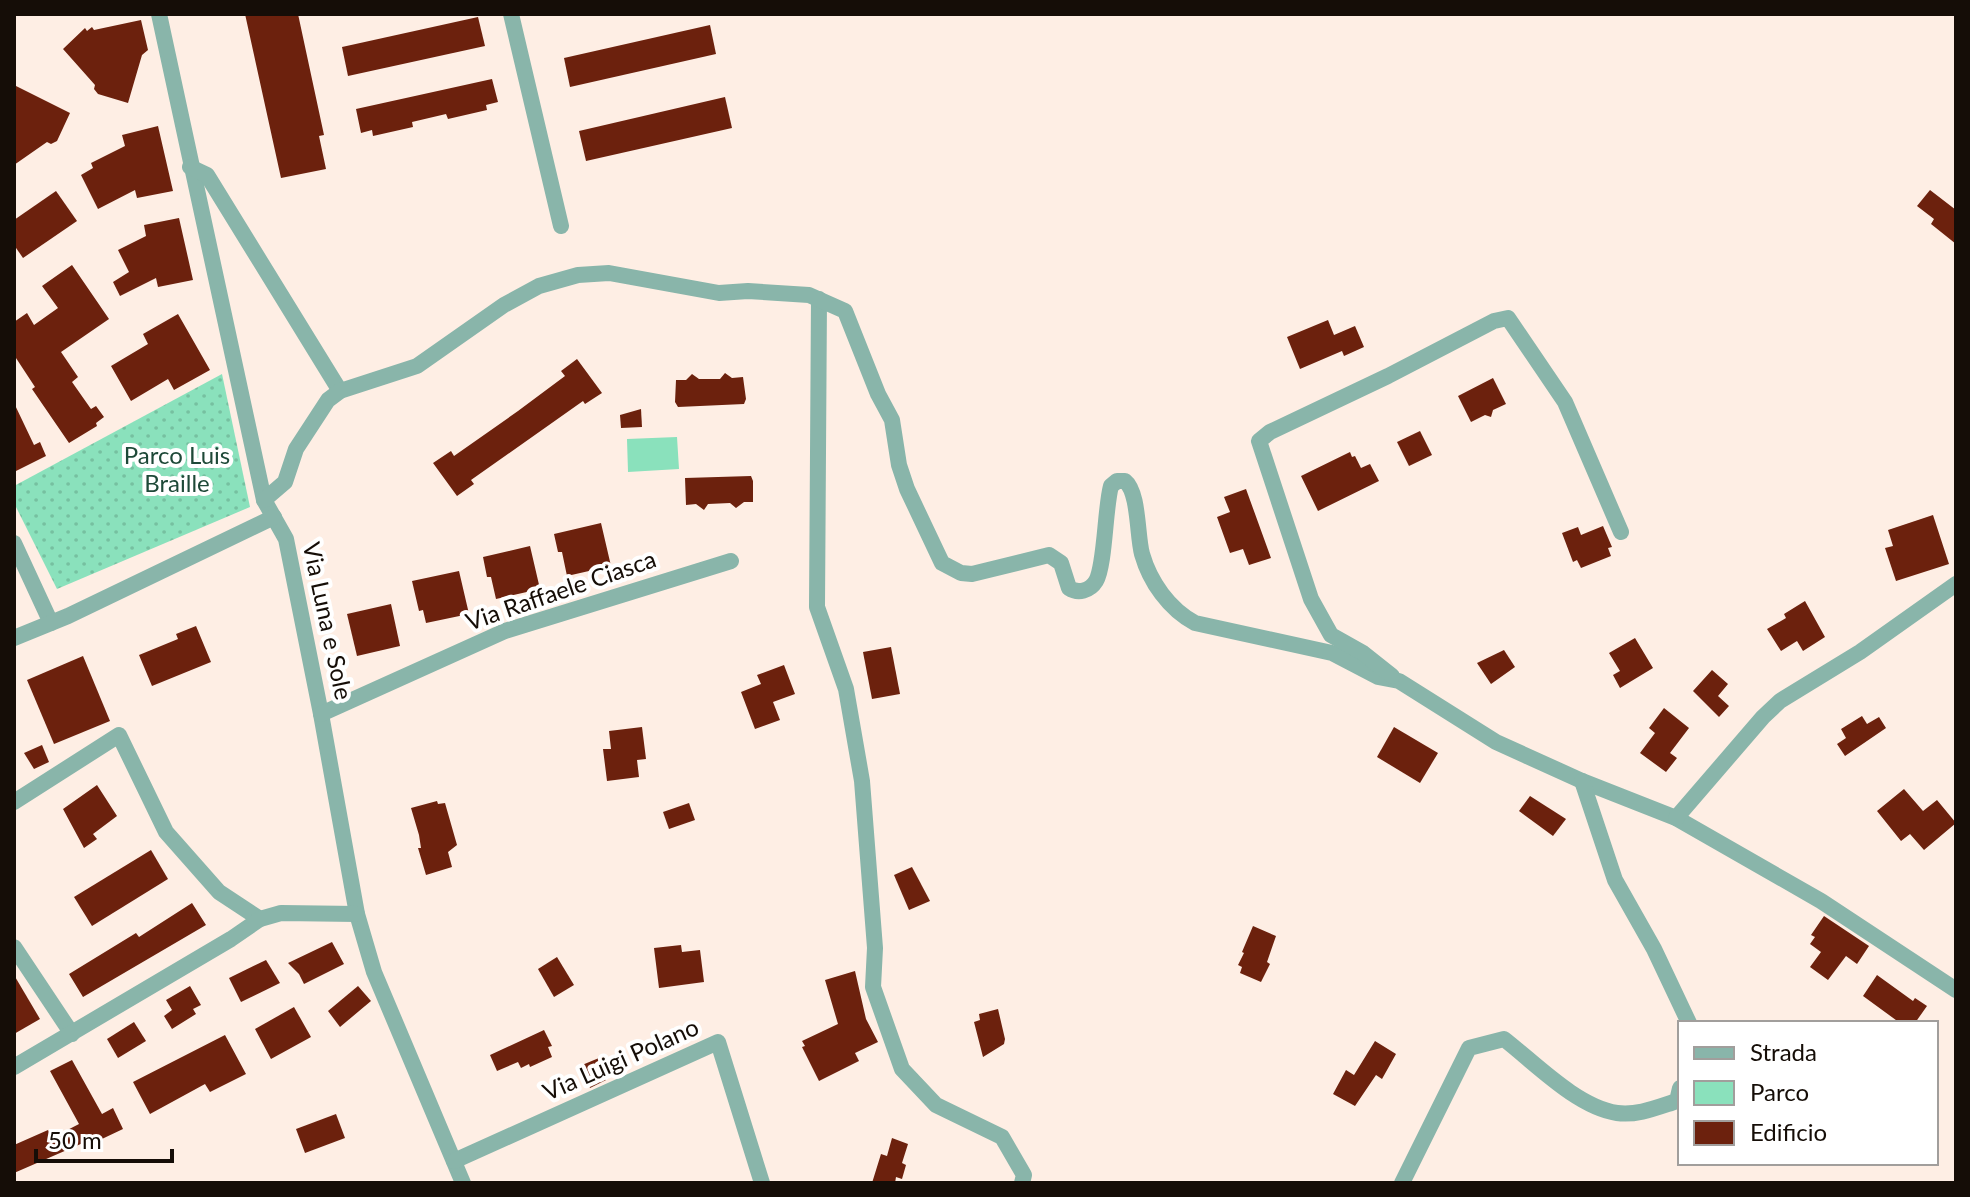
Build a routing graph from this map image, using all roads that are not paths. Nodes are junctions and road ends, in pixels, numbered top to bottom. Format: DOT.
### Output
graph roads {
  1 [pos="159,14"];
  2 [pos="511,14"];
  3 [pos="190,167"];
  4 [pos="561,226"];
  5 [pos="819,299"];
  6 [pos="340,391"];
  7 [pos="264,500"];
  8 [pos="274,517"];
  9 [pos="1621,532"];
  10 [pos="14,543"];
  11 [pos="731,561"];
  12 [pos="1956,584"];
  13 [pos="51,623"];
  14 [pos="14,638"];
  15 [pos="1399,681"];
  16 [pos="321,714"];
  17 [pos="1582,781"];
  18 [pos="14,802"];
  19 [pos="1676,818"];
  20 [pos="357,914"];
  21 [pos="260,919"];
  22 [pos="14,947"];
  23 [pos="1956,990"];
  24 [pos="1688,1021"];
  25 [pos="72,1034"];
  26 [pos="14,1067"];
  27 [pos="1678,1097"];
  28 [pos="454,1161"];
  29 [pos="463,1183"];
  30 [pos="762,1183"];
  31 [pos="1022,1183"];
  32 [pos="1402,1183"];
  1 -- 3 [label="street, Via Luna e Sole"];
  2 -- 4 [label="street"];
  3 -- 6 [label="street"];
  3 -- 7 [label="street, Via Luna e Sole"];
  5 -- 6 [label="street"];
  5 -- 15 [label="street"];
  5 -- 31 [label="street"];
  6 -- 7 [label="street"];
  7 -- 8 [label="street, Via Luna e Sole"];
  8 -- 13 [label="street"];
  8 -- 16 [label="street, Via Luna e Sole"];
  9 -- 15 [label="street"];
  10 -- 13 [label="street"];
  11 -- 16 [label="street, Via Raffaele Ciasca"];
  12 -- 19 [label="street"];
  13 -- 14 [label="street"];
  15 -- 17 [label="street"];
  16 -- 20 [label="street, Via Luna e Sole"];
  17 -- 19 [label="street"];
  17 -- 24 [label="street"];
  18 -- 21 [label="street"];
  19 -- 23 [label="street"];
  20 -- 21 [label="street"];
  20 -- 28 [label="street, Via Luna e Sole"];
  21 -- 25 [label="street"];
  22 -- 25 [label="street"];
  25 -- 26 [label="street"];
  27 -- 32 [label="street"];
  28 -- 29 [label="street, Via Luna e Sole"];
  28 -- 30 [label="street, Via Luigi Polano"];
}
